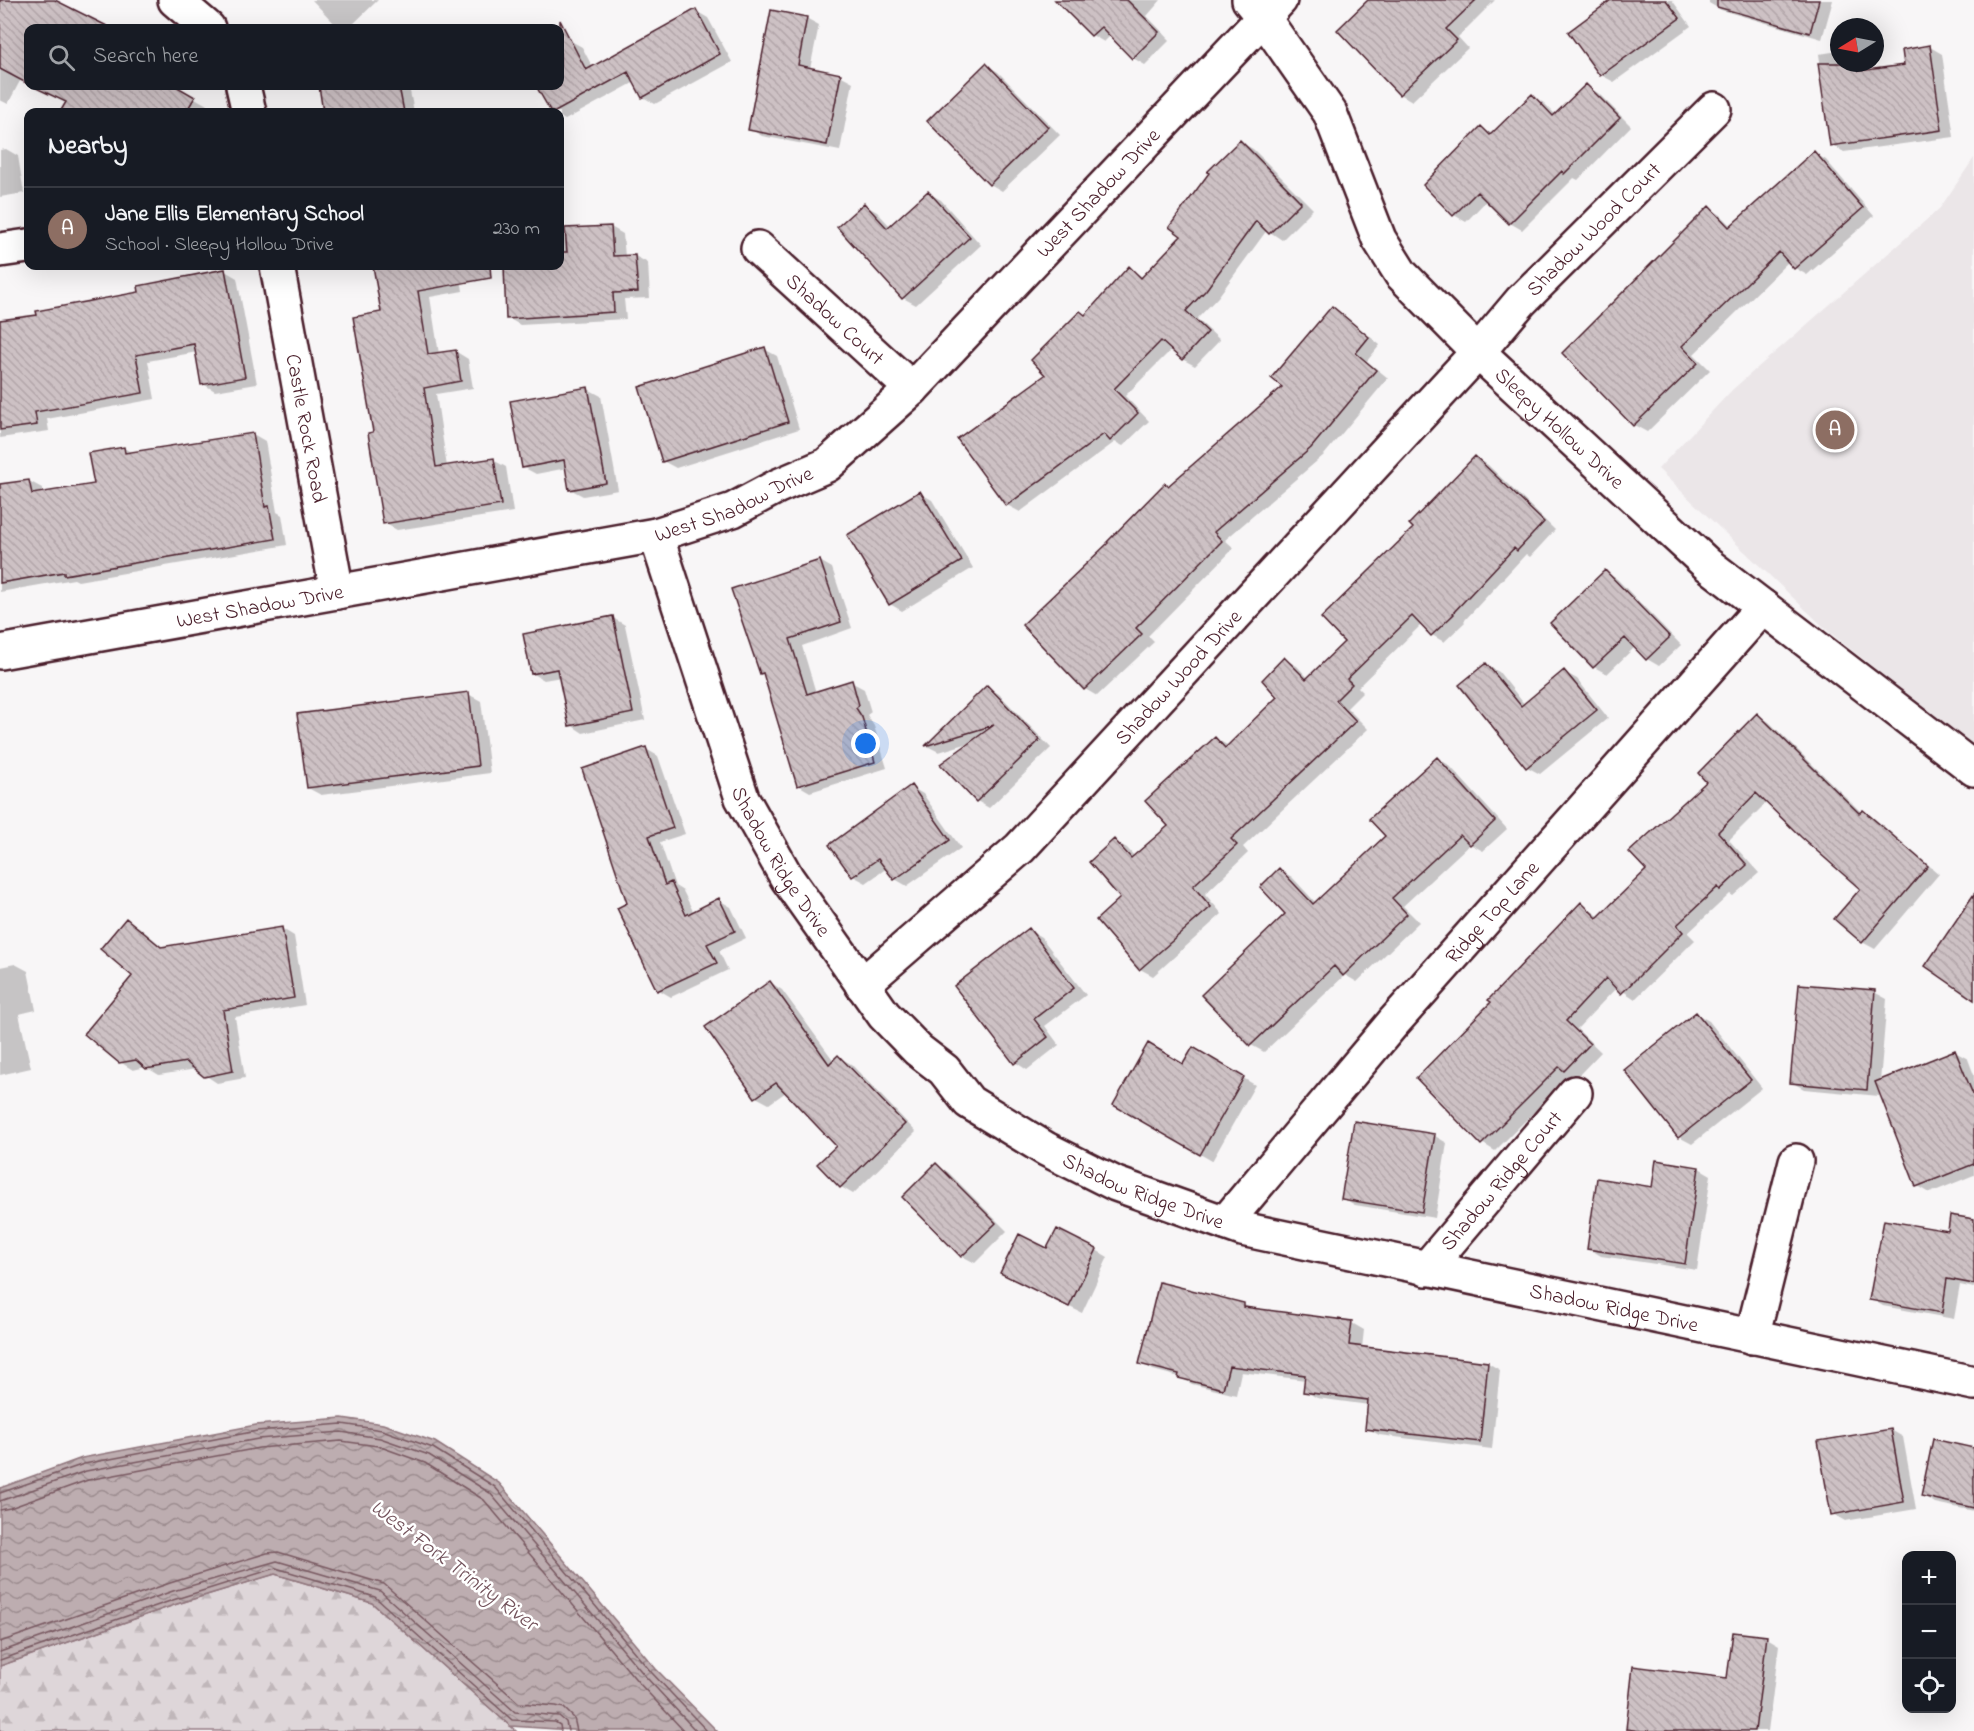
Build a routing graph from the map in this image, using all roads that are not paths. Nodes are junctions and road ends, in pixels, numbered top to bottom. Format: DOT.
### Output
graph roads {
  1 [pos="175,0"];
  2 [pos="1264,6"];
  3 [pos="203,24"];
  4 [pos="244,90"];
  5 [pos="248,108"];
  6 [pos="1714,109"];
  7 [pos="24,247"];
  8 [pos="758,248"];
  9 [pos="0,250"];
  10 [pos="278,270"];
  11 [pos="1478,352"];
  12 [pos="912,389"];
  13 [pos="656,535"];
  14 [pos="337,592"];
  15 [pos="1763,607"];
  16 [pos="0,652"];
  17 [pos="1974,769"];
  18 [pos="862,985"];
  19 [pos="1575,1093"];
  20 [pos="1796,1161"];
  21 [pos="1225,1223"];
  22 [pos="1426,1269"];
  23 [pos="1752,1337"];
  24 [pos="1974,1383"];
  1 -- 3 [label="street"];
  2 -- 11 [label="street, Sleepy Hollow Drive"];
  2 -- 12 [label="street, West Shadow Drive"];
  4 -- 5 [label="street"];
  6 -- 11 [label="street, Shadow Wood Court"];
  7 -- 9 [label="street"];
  8 -- 12 [label="street, Shadow Court"];
  10 -- 14 [label="street, Castle Rock Road"];
  11 -- 15 [label="street, Sleepy Hollow Drive"];
  11 -- 18 [label="street, Shadow Wood Drive"];
  12 -- 13 [label="street, West Shadow Drive"];
  13 -- 14 [label="street, West Shadow Drive"];
  13 -- 18 [label="street, Shadow Ridge Drive"];
  14 -- 16 [label="street, West Shadow Drive"];
  15 -- 17 [label="street, Sleepy Hollow Drive"];
  15 -- 21 [label="street, Ridge Top Lane"];
  18 -- 21 [label="street, Shadow Ridge Drive"];
  19 -- 22 [label="street, Shadow Ridge Court"];
  20 -- 23 [label="street"];
  21 -- 22 [label="street, Shadow Ridge Drive"];
  22 -- 23 [label="street, Shadow Ridge Drive"];
  23 -- 24 [label="street, Shadow Ridge Drive"];
}
